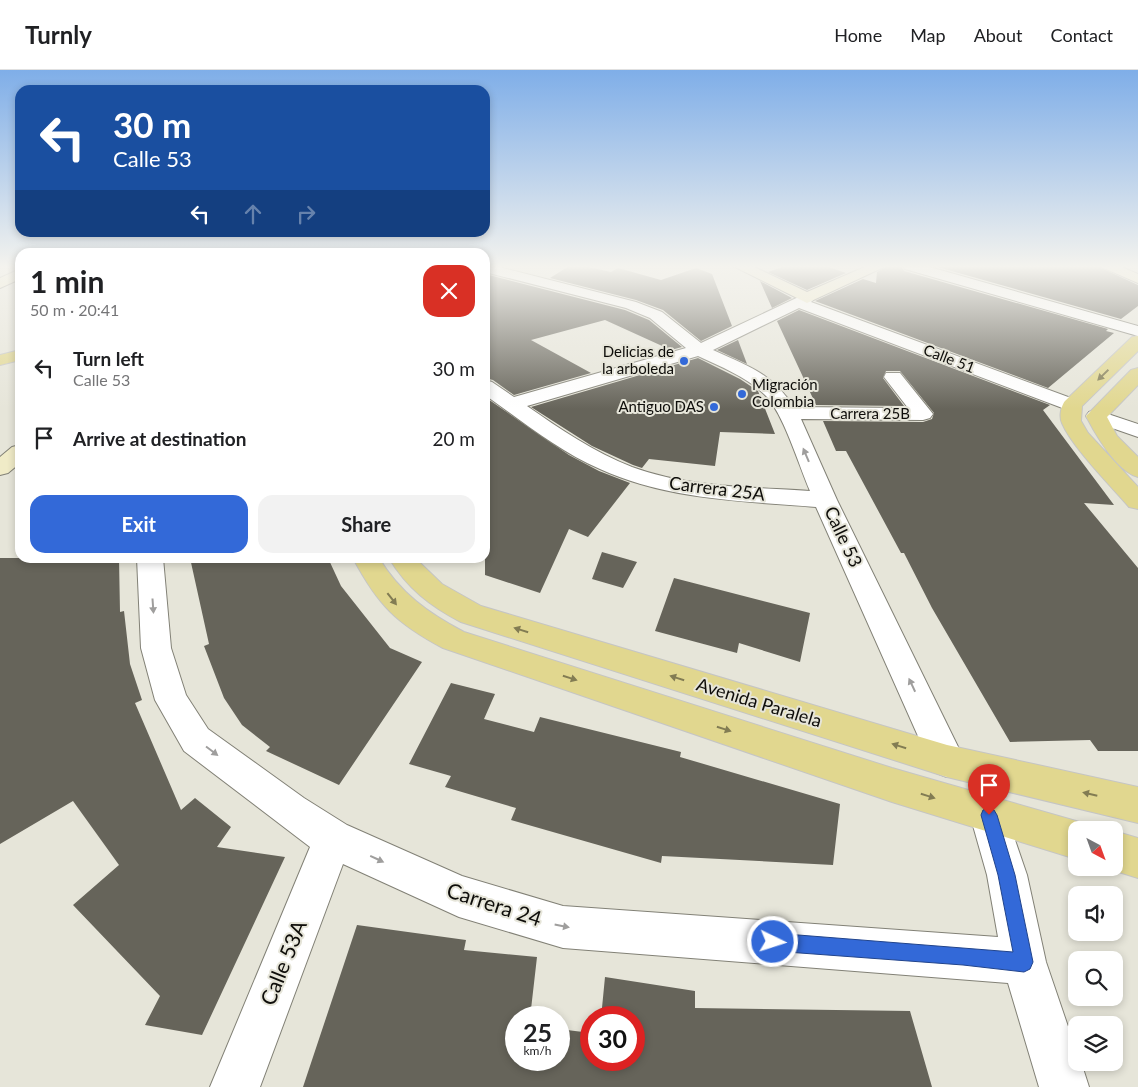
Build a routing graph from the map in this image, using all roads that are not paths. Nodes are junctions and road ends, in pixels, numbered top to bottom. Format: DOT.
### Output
graph roads {
  1 [pos="652,313"];
  2 [pos="774,313"];
  3 [pos="837,313"];
  4 [pos="1076,313"];
  5 [pos="1138,331"];
  6 [pos="1138,341"];
  7 [pos="15,345"];
  8 [pos="0,349"];
  9 [pos="699,350"];
  10 [pos="15,356"];
  11 [pos="0,360"];
  12 [pos="1138,374"];
  13 [pos="893,377"];
  14 [pos="490,389"];
  15 [pos="512,404"];
  16 [pos="1072,405"];
  17 [pos="788,413"];
  18 [pos="1096,416"];
  19 [pos="1138,431"];
  20 [pos="15,456"];
  21 [pos="0,468"];
  22 [pos="1138,470"];
  23 [pos="825,500"];
  24 [pos="1138,502"];
  25 [pos="150,563"];
  26 [pos="369,563"];
  27 [pos="406,563"];
  28 [pos="947,761"];
  29 [pos="1138,805"];
  30 [pos="989,815"];
  31 [pos="1068,838"];
  32 [pos="333,839"];
  33 [pos="1123,854"];
  34 [pos="1138,858"];
  35 [pos="1024,962"];
  36 [pos="235,1087"];
  37 [pos="1064,1087"];
  1 -- 9 [label="street, Calle 53"];
  2 -- 9 [label="street"];
  3 -- 16 [label="street, Calle 51"];
  4 -- 5 [label="street"];
  6 -- 16 [label="main road, one-way"];
  7 -- 8 [label="main road"];
  9 -- 15 [label="street"];
  9 -- 17 [label="street, Calle 53"];
  10 -- 11 [label="main road"];
  12 -- 18 [label="main road"];
  13 -- 17 [label="street, Carrera 25B"];
  14 -- 15 [label="street, Carrera 25A"];
  15 -- 23 [label="street, Carrera 25A"];
  16 -- 24 [label="main road"];
  23 -- 17 [label="street, Calle 53, one-way"];
  18 -- 19 [label="street"];
  18 -- 22 [label="main road"];
  20 -- 21 [label="street"];
  28 -- 23 [label="street, Calle 53, one-way"];
  25 -- 32 [label="street, Carrera 24, one-way"];
  26 -- 30 [label="main road, Avenida Paralela, one-way"];
  28 -- 27 [label="main road, Avenida Paralela, one-way"];
  29 -- 28 [label="main road, Avenida Paralela, one-way"];
  30 -- 31 [label="main road, Avenida Paralela"];
  30 -- 35 [label="street"];
  32 -- 35 [label="street, Carrera 24, one-way"];
  32 -- 36 [label="street, Calle 53A"];
  33 -- 34 [label="main road"];
  35 -- 37 [label="street"];
}
